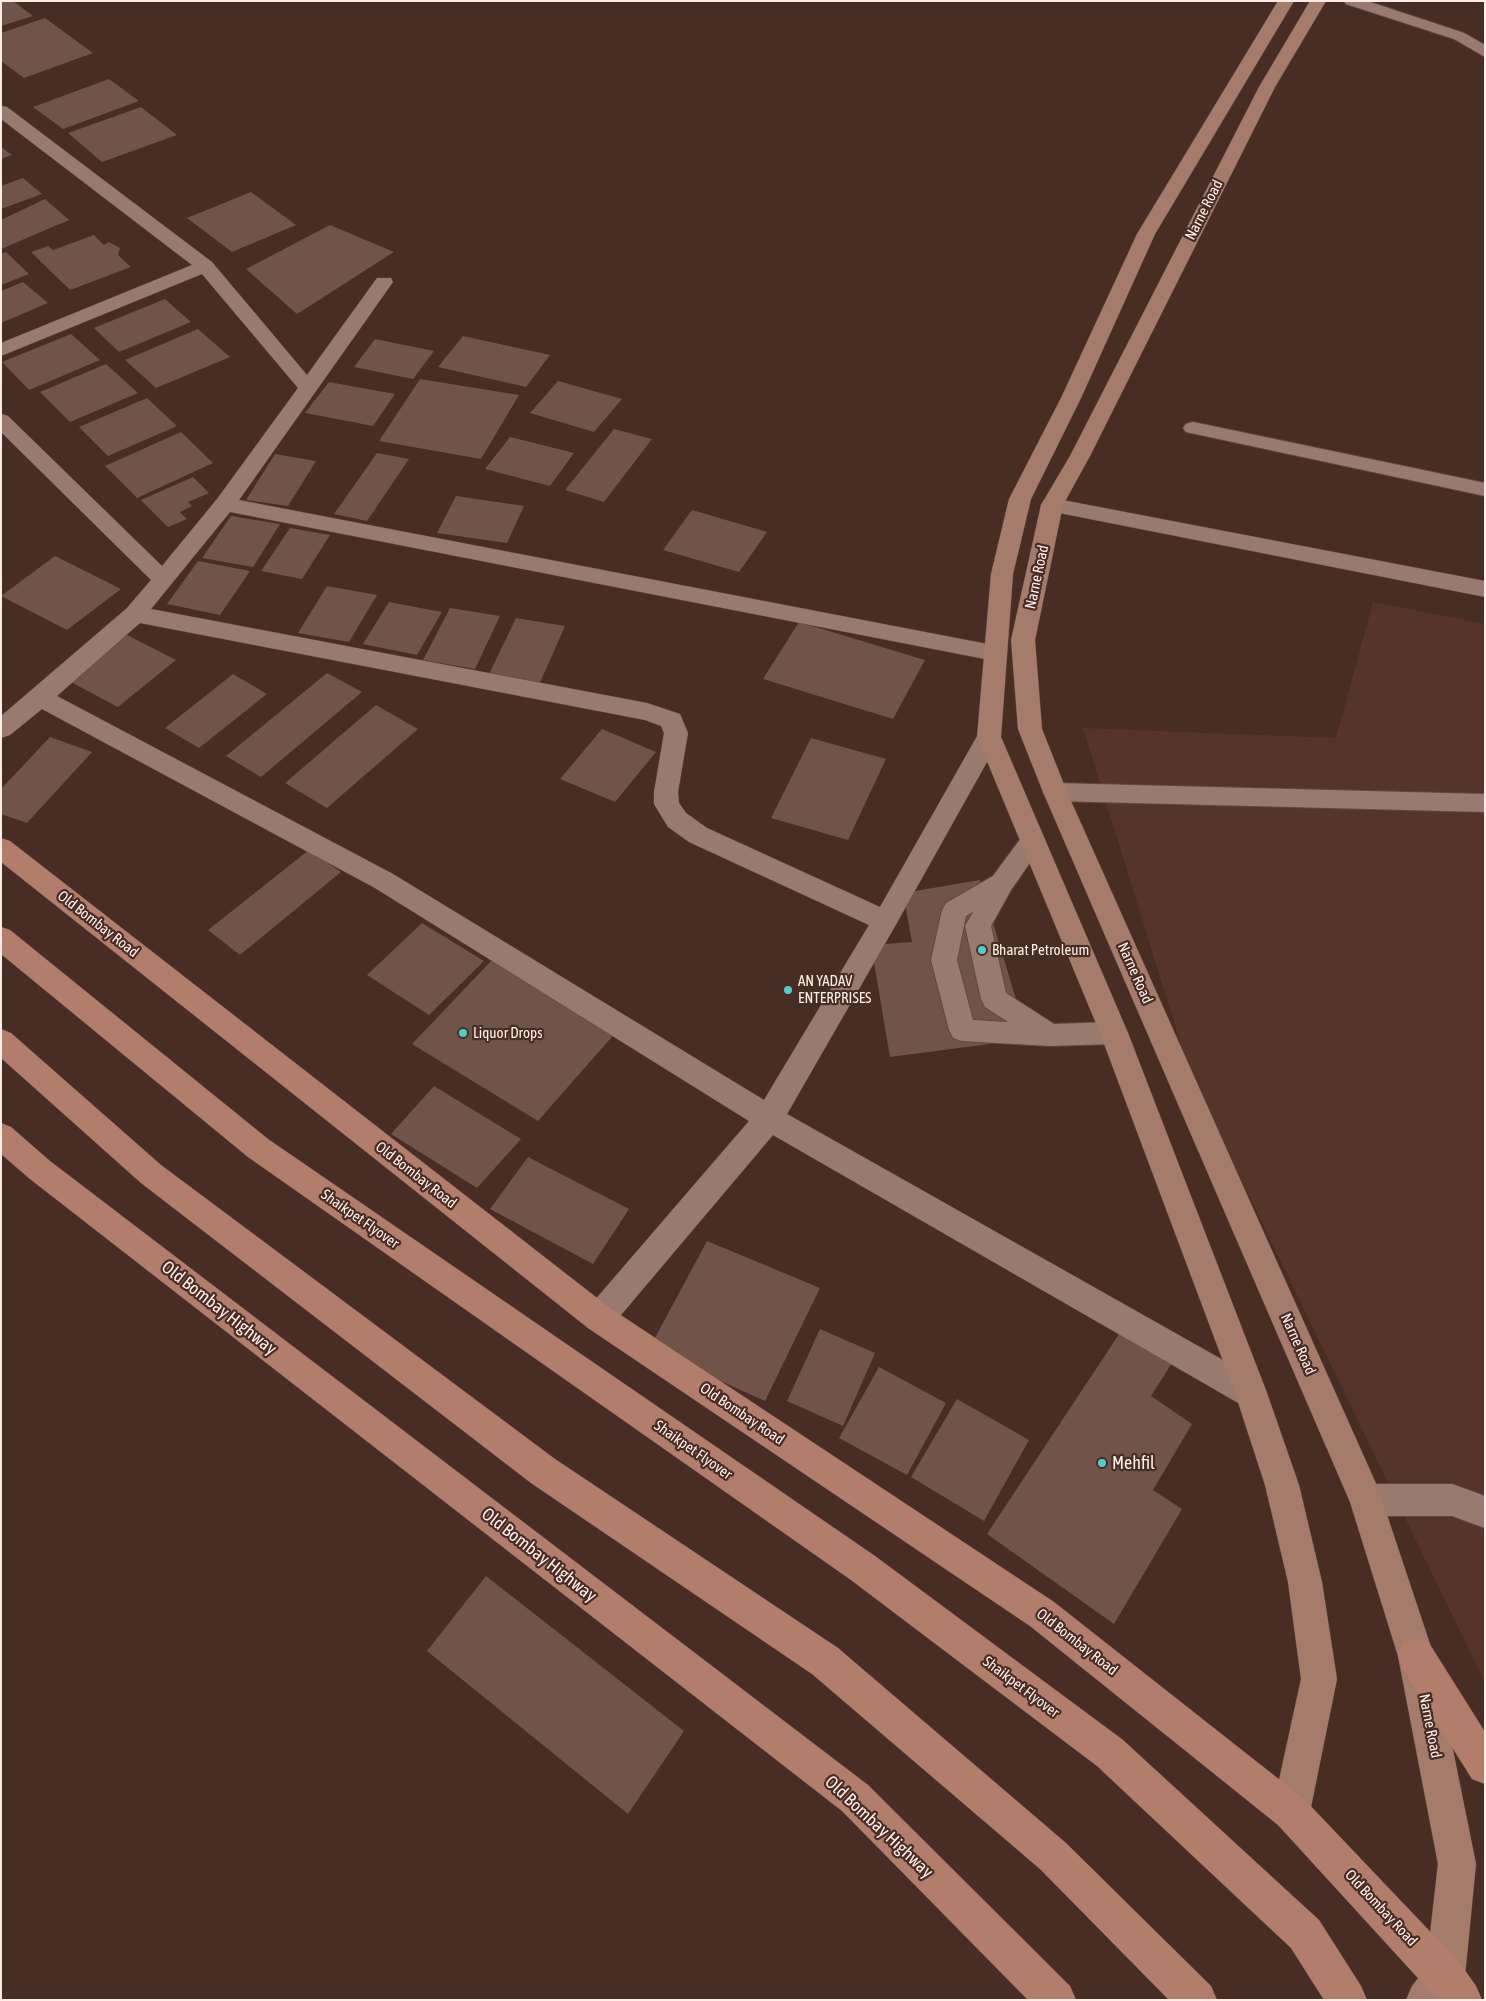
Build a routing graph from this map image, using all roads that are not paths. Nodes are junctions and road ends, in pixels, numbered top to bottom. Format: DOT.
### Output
graph roads {
  1 [pos="1286,1"];
  2 [pos="1318,1"];
  3 [pos="1351,1"];
  4 [pos="1485,52"];
  5 [pos="1,111"];
  6 [pos="205,266"];
  7 [pos="384,282"];
  8 [pos="1,350"];
  9 [pos="308,388"];
  10 [pos="1,420"];
  11 [pos="1193,428"];
  12 [pos="1485,490"];
  13 [pos="225,504"];
  14 [pos="1052,505"];
  15 [pos="164,580"];
  16 [pos="1485,589"];
  17 [pos="135,614"];
  18 [pos="994,653"];
  19 [pos="40,698"];
  20 [pos="1,729"];
  21 [pos="989,737"];
  22 [pos="1055,792"];
  23 [pos="1485,803"];
  24 [pos="1033,841"];
  25 [pos="1,848"];
  26 [pos="1002,883"];
  27 [pos="885,921"];
  28 [pos="1,938"];
  29 [pos="1114,1033"];
  30 [pos="1050,1035"];
  31 [pos="1,1041"];
  32 [pos="769,1118"];
  33 [pos="1,1136"];
  34 [pos="598,1318"];
  35 [pos="1252,1393"];
  36 [pos="1366,1500"];
  37 [pos="1485,1512"];
  38 [pos="1416,1656"];
  39 [pos="1485,1766"];
  40 [pos="1291,1812"];
  41 [pos="1444,1992"];
  42 [pos="1056,2000"];
  43 [pos="1197,2000"];
  44 [pos="1347,2000"];
  1 -- 18 [label="main road"];
  2 -- 14 [label="main road, Narne Road"];
  3 -- 4 [label="lane"];
  5 -- 6 [label="street"];
  6 -- 8 [label="street"];
  6 -- 9 [label="street"];
  7 -- 9 [label="street"];
  9 -- 13 [label="street"];
  10 -- 15 [label="street"];
  11 -- 12 [label="lane"];
  13 -- 15 [label="street"];
  13 -- 18 [label="street"];
  14 -- 16 [label="street"];
  14 -- 22 [label="main road, Narne Road"];
  15 -- 17 [label="street"];
  17 -- 19 [label="street"];
  17 -- 27 [label="street"];
  18 -- 21 [label="main road"];
  19 -- 20 [label="street"];
  19 -- 32 [label="street"];
  21 -- 24 [label="main road"];
  21 -- 27 [label="street"];
  22 -- 23 [label="lane"];
  22 -- 36 [label="main road, Narne Road"];
  24 -- 26 [label="lane"];
  24 -- 29 [label="main road"];
  25 -- 34 [label="main road, Old Bombay Road"];
  26 -- 30 [label="lane"];
  26 -- 30 [label="lane"];
  27 -- 32 [label="street"];
  28 -- 44 [label="main road, Shaikpet Flyover"];
  29 -- 30 [label="lane"];
  29 -- 35 [label="main road"];
  31 -- 43 [label="main road"];
  32 -- 34 [label="street"];
  32 -- 35 [label="street"];
  33 -- 42 [label="main road, Old Bombay Highway"];
  34 -- 40 [label="main road, Old Bombay Road"];
  35 -- 40 [label="main road"];
  36 -- 37 [label="lane"];
  36 -- 38 [label="main road, Narne Road"];
  38 -- 39 [label="main road"];
  38 -- 41 [label="main road, Narne Road"];
  40 -- 41 [label="main road, Old Bombay Road"];
}
